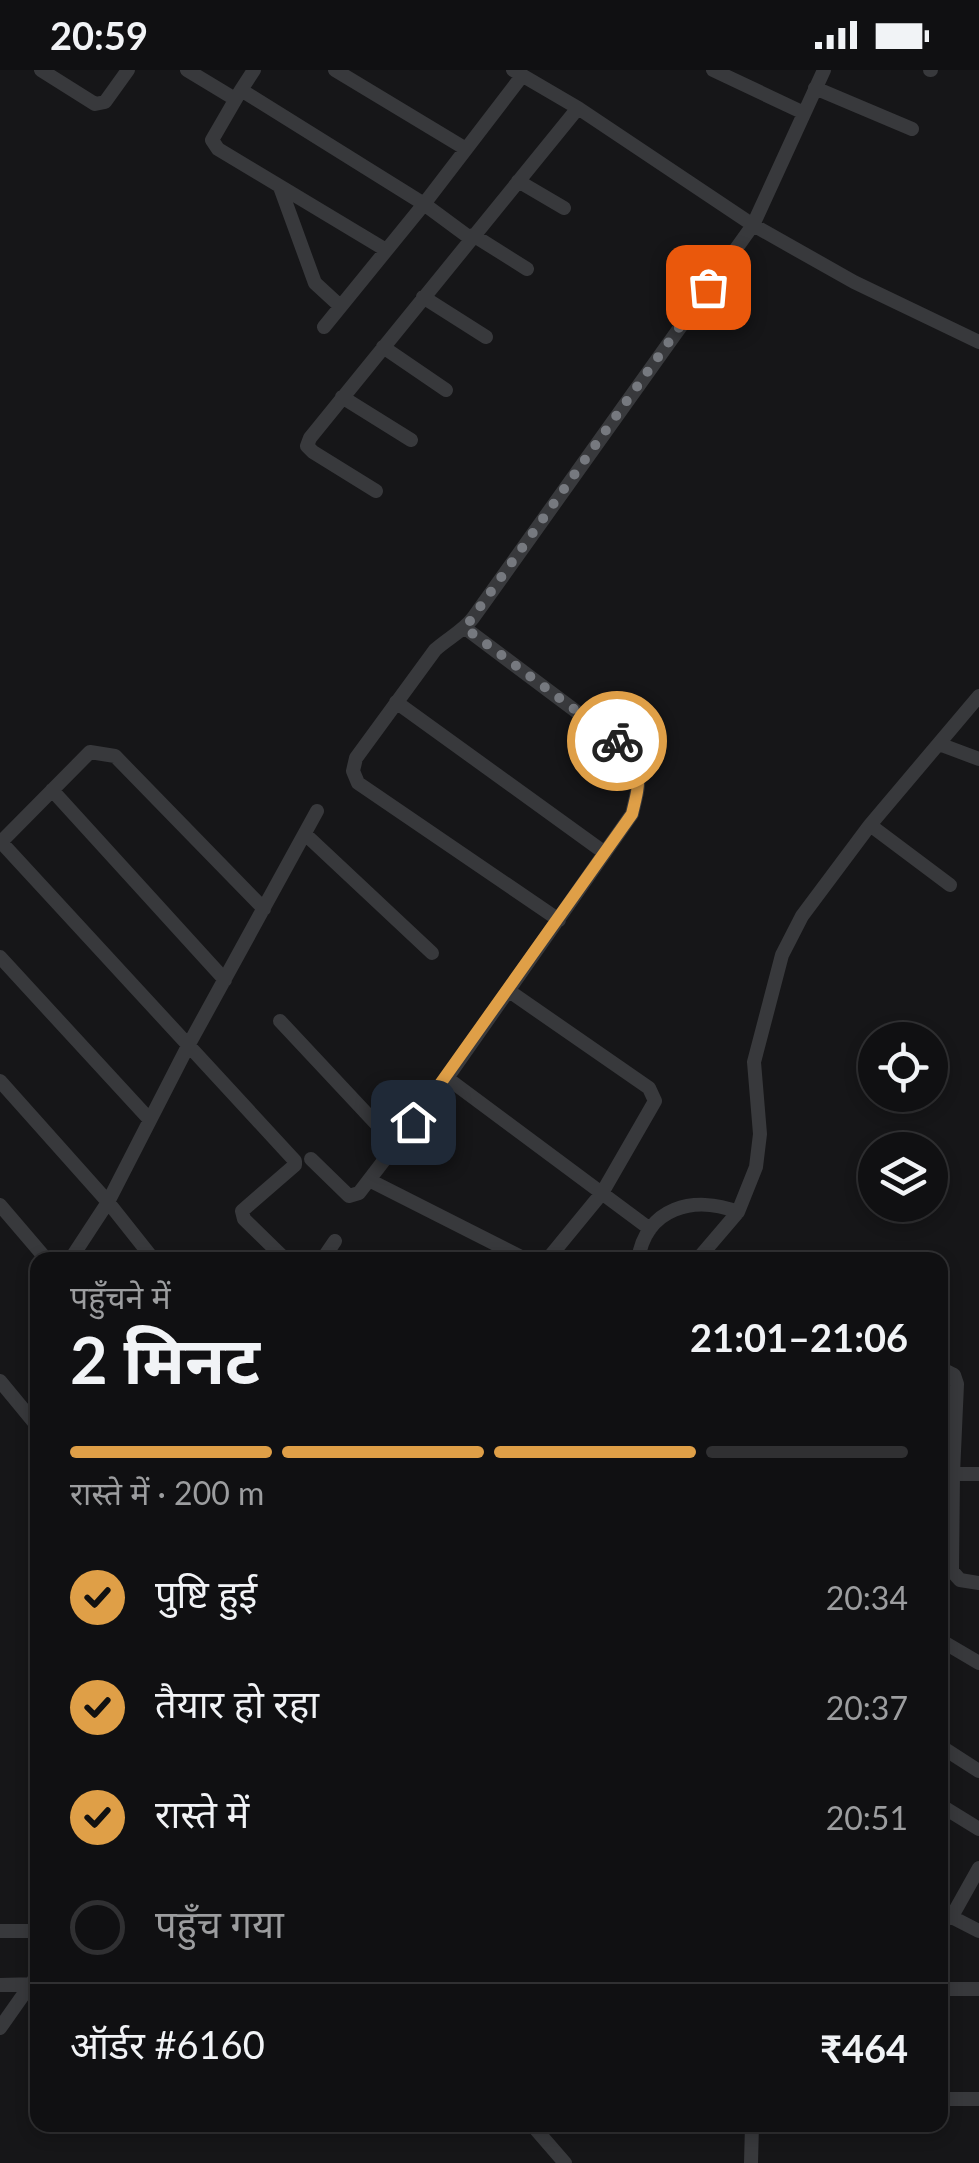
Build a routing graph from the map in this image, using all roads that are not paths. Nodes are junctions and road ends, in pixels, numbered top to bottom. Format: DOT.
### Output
graph roads {
  1 [pos="41,70"];
  2 [pos="128,70"];
  3 [pos="186,70"];
  4 [pos="254,70"];
  5 [pos="335,70"];
  6 [pos="713,70"];
  7 [pos="824,70"];
  8 [pos="517,73"];
  9 [pos="816,88"];
  10 [pos="238,95"];
  11 [pos="578,108"];
  12 [pos="804,113"];
  13 [pos="912,129"];
  14 [pos="466,149"];
  15 [pos="518,181"];
  16 [pos="280,186"];
  17 [pos="424,204"];
  18 [pos="564,208"];
  19 [pos="753,225"];
  20 [pos="472,237"];
  21 [pos="386,250"];
  22 [pos="527,269"];
  23 [pos="423,297"];
  24 [pos="340,306"];
  25 [pos="324,327"];
  26 [pos="486,337"];
  27 [pos="979,342"];
  28 [pos="382,347"];
  29 [pos="446,390"];
  30 [pos="342,397"];
  31 [pos="410,440"];
  32 [pos="376,492"];
  33 [pos="469,623"];
  34 [pos="979,696"];
  35 [pos="396,702"];
  36 [pos="939,744"];
  37 [pos="979,759"];
  38 [pos="52,790"];
  39 [pos="317,811"];
  40 [pos="870,825"];
  41 [pos="305,834"];
  42 [pos="0,842"];
  43 [pos="606,853"];
  44 [pos="950,884"];
  45 [pos="264,908"];
  46 [pos="559,920"];
  47 [pos="432,954"];
  48 [pos="0,958"];
  49 [pos="224,980"];
  50 [pos="508,991"];
  51 [pos="280,1021"];
  52 [pos="188,1046"];
  53 [pos="447,1078"];
  54 [pos="0,1080"];
  55 [pos="150,1120"];
  56 [pos="396,1145"];
  57 [pos="310,1159"];
  58 [pos="369,1180"];
  59 [pos="602,1193"];
  60 [pos="108,1202"];
  61 [pos="0,1205"];
  62 [pos="738,1212"];
  63 [pos="650,1229"];
  64 [pos="335,1241"];
  65 [pos="40,1252"];
  66 [pos="75,1252"];
  67 [pos="148,1252"];
  68 [pos="278,1252"];
  69 [pos="330,1252"];
  70 [pos="511,1252"];
  71 [pos="554,1252"];
  72 [pos="641,1252"];
  73 [pos="704,1252"];
  74 [pos="948,1372"];
  75 [pos="1,1385"];
  76 [pos="30,1418"];
  77 [pos="948,1465"];
  78 [pos="948,1474"];
  79 [pos="979,1474"];
  80 [pos="948,1493"];
  81 [pos="979,1583"];
  82 [pos="948,1645"];
  83 [pos="979,1664"];
  84 [pos="948,1751"];
  85 [pos="979,1771"];
  86 [pos="948,1810"];
  87 [pos="979,1828"];
  88 [pos="979,1868"];
  89 [pos="948,1911"];
  90 [pos="948,1915"];
  91 [pos="0,1931"];
  92 [pos="30,1931"];
  93 [pos="979,1931"];
  94 [pos="30,1981"];
  95 [pos="0,1984"];
  96 [pos="30,1988"];
  97 [pos="948,1989"];
  98 [pos="979,1989"];
  99 [pos="0,2028"];
  100 [pos="979,2098"];
  101 [pos="948,2099"];
  102 [pos="538,2132"];
  103 [pos="752,2132"];
  104 [pos="565,2163"];
  105 [pos="752,2163"];
  1 -- 2 [label="street"];
  3 -- 10 [label="street"];
  4 -- 10 [label="street"];
  5 -- 14 [label="street"];
  6 -- 12 [label="street"];
  7 -- 9 [label="street"];
  8 -- 11 [label="street"];
  8 -- 14 [label="street"];
  9 -- 12 [label="street"];
  9 -- 13 [label="street"];
  10 -- 16 [label="street"];
  10 -- 17 [label="street"];
  11 -- 15 [label="street"];
  11 -- 19 [label="street"];
  12 -- 19 [label="street"];
  14 -- 17 [label="street"];
  15 -- 18 [label="street"];
  15 -- 20 [label="street"];
  16 -- 21 [label="street"];
  16 -- 24 [label="street"];
  17 -- 20 [label="street"];
  17 -- 21 [label="street"];
  19 -- 27 [label="street"];
  19 -- 33 [label="street"];
  20 -- 22 [label="street"];
  20 -- 23 [label="street"];
  21 -- 24 [label="street"];
  23 -- 26 [label="street"];
  23 -- 28 [label="street"];
  24 -- 25 [label="street"];
  28 -- 29 [label="street"];
  28 -- 30 [label="street"];
  30 -- 31 [label="street"];
  30 -- 32 [label="street"];
  33 -- 35 [label="street"];
  33 -- 43 [label="street"];
  34 -- 36 [label="street"];
  35 -- 43 [label="street"];
  35 -- 46 [label="street"];
  36 -- 37 [label="street"];
  36 -- 40 [label="street"];
  38 -- 42 [label="street"];
  38 -- 45 [label="street"];
  38 -- 49 [label="street"];
  39 -- 41 [label="street"];
  40 -- 44 [label="street"];
  40 -- 62 [label="street"];
  41 -- 45 [label="street"];
  41 -- 47 [label="street"];
  42 -- 52 [label="street"];
  43 -- 46 [label="street"];
  45 -- 49 [label="street"];
  46 -- 50 [label="street"];
  48 -- 55 [label="street"];
  49 -- 52 [label="street"];
  50 -- 53 [label="street"];
  50 -- 59 [label="street"];
  51 -- 56 [label="street"];
  52 -- 55 [label="street"];
  52 -- 68 [label="street"];
  53 -- 56 [label="street"];
  53 -- 59 [label="street"];
  54 -- 60 [label="street"];
  55 -- 60 [label="street"];
  56 -- 58 [label="street"];
  57 -- 58 [label="street"];
  58 -- 70 [label="street"];
  59 -- 63 [label="street"];
  59 -- 71 [label="street"];
  60 -- 66 [label="street"];
  60 -- 67 [label="street"];
  61 -- 65 [label="street"];
  62 -- 63 [label="street"];
  62 -- 73 [label="street"];
  63 -- 72 [label="street"];
  64 -- 69 [label="street"];
  74 -- 77 [label="street"];
  75 -- 76 [label="street"];
  78 -- 79 [label="street"];
  80 -- 81 [label="street"];
  82 -- 83 [label="street"];
  84 -- 85 [label="street"];
  86 -- 87 [label="street"];
  88 -- 89 [label="street"];
  90 -- 93 [label="street"];
  91 -- 92 [label="street"];
  94 -- 95 [label="street"];
  96 -- 99 [label="street"];
  97 -- 98 [label="street"];
  100 -- 101 [label="street"];
  102 -- 104 [label="street"];
  103 -- 105 [label="street"];
}
